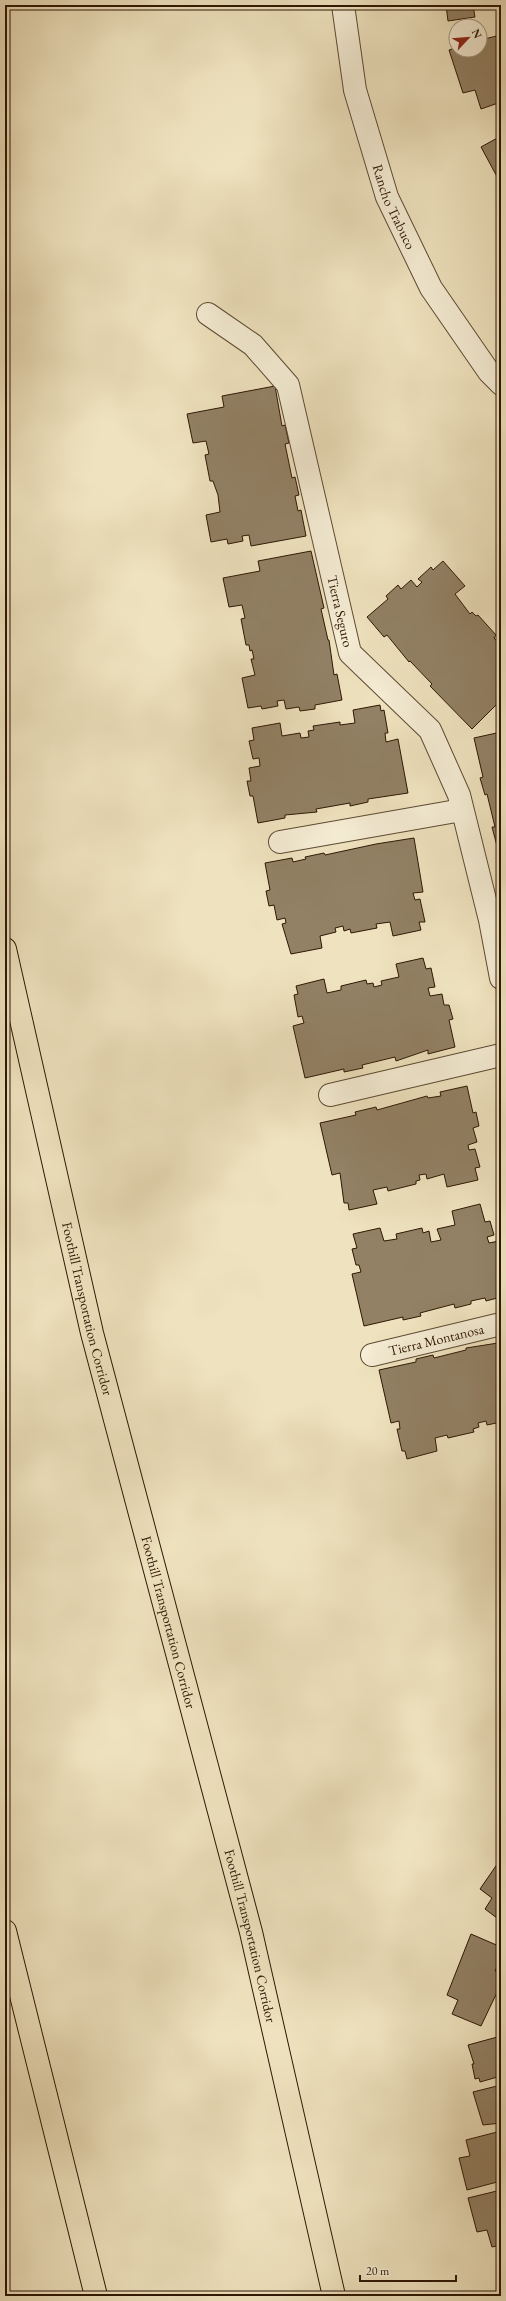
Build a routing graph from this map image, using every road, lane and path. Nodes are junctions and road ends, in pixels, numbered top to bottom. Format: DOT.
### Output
graph roads {
  1 [pos="344,5"];
  2 [pos="208,314"];
  3 [pos="501,384"];
  4 [pos="462,810"];
  5 [pos="280,842"];
  6 [pos="496,919"];
  7 [pos="5,949"];
  8 [pos="501,978"];
  9 [pos="501,1055"];
  10 [pos="330,1095"];
  11 [pos="501,1324"];
  12 [pos="372,1355"];
  13 [pos="5,1931"];
  14 [pos="96,2296"];
  15 [pos="334,2296"];
  1 -- 3 [label="street, Rancho Trabuco"];
  2 -- 4 [label="street, Tierra Seguro"];
  4 -- 5 [label="street"];
  4 -- 6 [label="street, Tierra Seguro"];
  6 -- 8 [label="street, Tierra Seguro"];
  7 -- 15 [label="highway, Foothill Transportation Corridor"];
  9 -- 10 [label="street"];
  11 -- 12 [label="street, Tierra Montanosa"];
  13 -- 14 [label="highway"];
}
